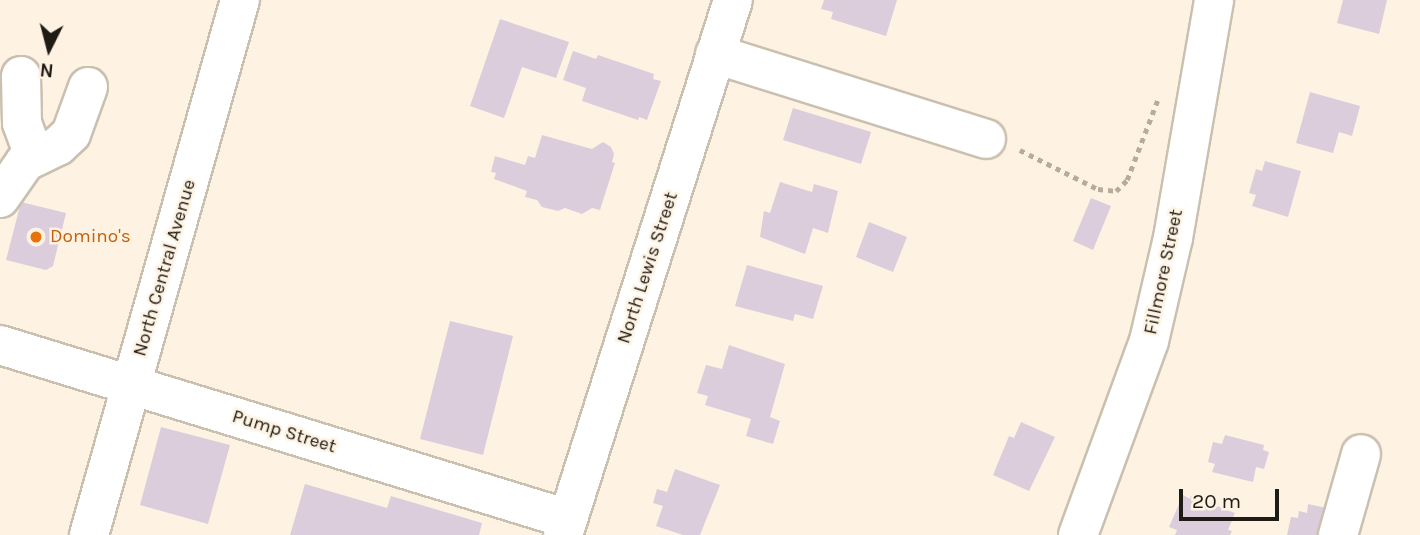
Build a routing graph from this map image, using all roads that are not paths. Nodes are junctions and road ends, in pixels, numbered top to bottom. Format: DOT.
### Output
graph roads {
  1 [pos="240,0"];
  2 [pos="733,0"];
  3 [pos="1214,0"];
  4 [pos="715,54"];
  5 [pos="21,76"];
  6 [pos="88,87"];
  7 [pos="986,139"];
  8 [pos="34,156"];
  9 [pos="0,198"];
  10 [pos="0,345"];
  11 [pos="132,385"];
  12 [pos="1361,454"];
  13 [pos="566,527"];
  14 [pos="89,535"];
  15 [pos="1078,535"];
  16 [pos="1338,535"];
  1 -- 11 [label="street, North Central Avenue"];
  2 -- 4 [label="street, North Lewis Street"];
  3 -- 15 [label="street, Fillmore Street"];
  4 -- 7 [label="street"];
  4 -- 13 [label="street, North Lewis Street"];
  5 -- 8 [label="street"];
  6 -- 8 [label="street"];
  8 -- 9 [label="street"];
  10 -- 11 [label="street, Pump Street"];
  11 -- 13 [label="street, Pump Street"];
  11 -- 14 [label="street, North Central Avenue"];
  12 -- 16 [label="street"];
}
